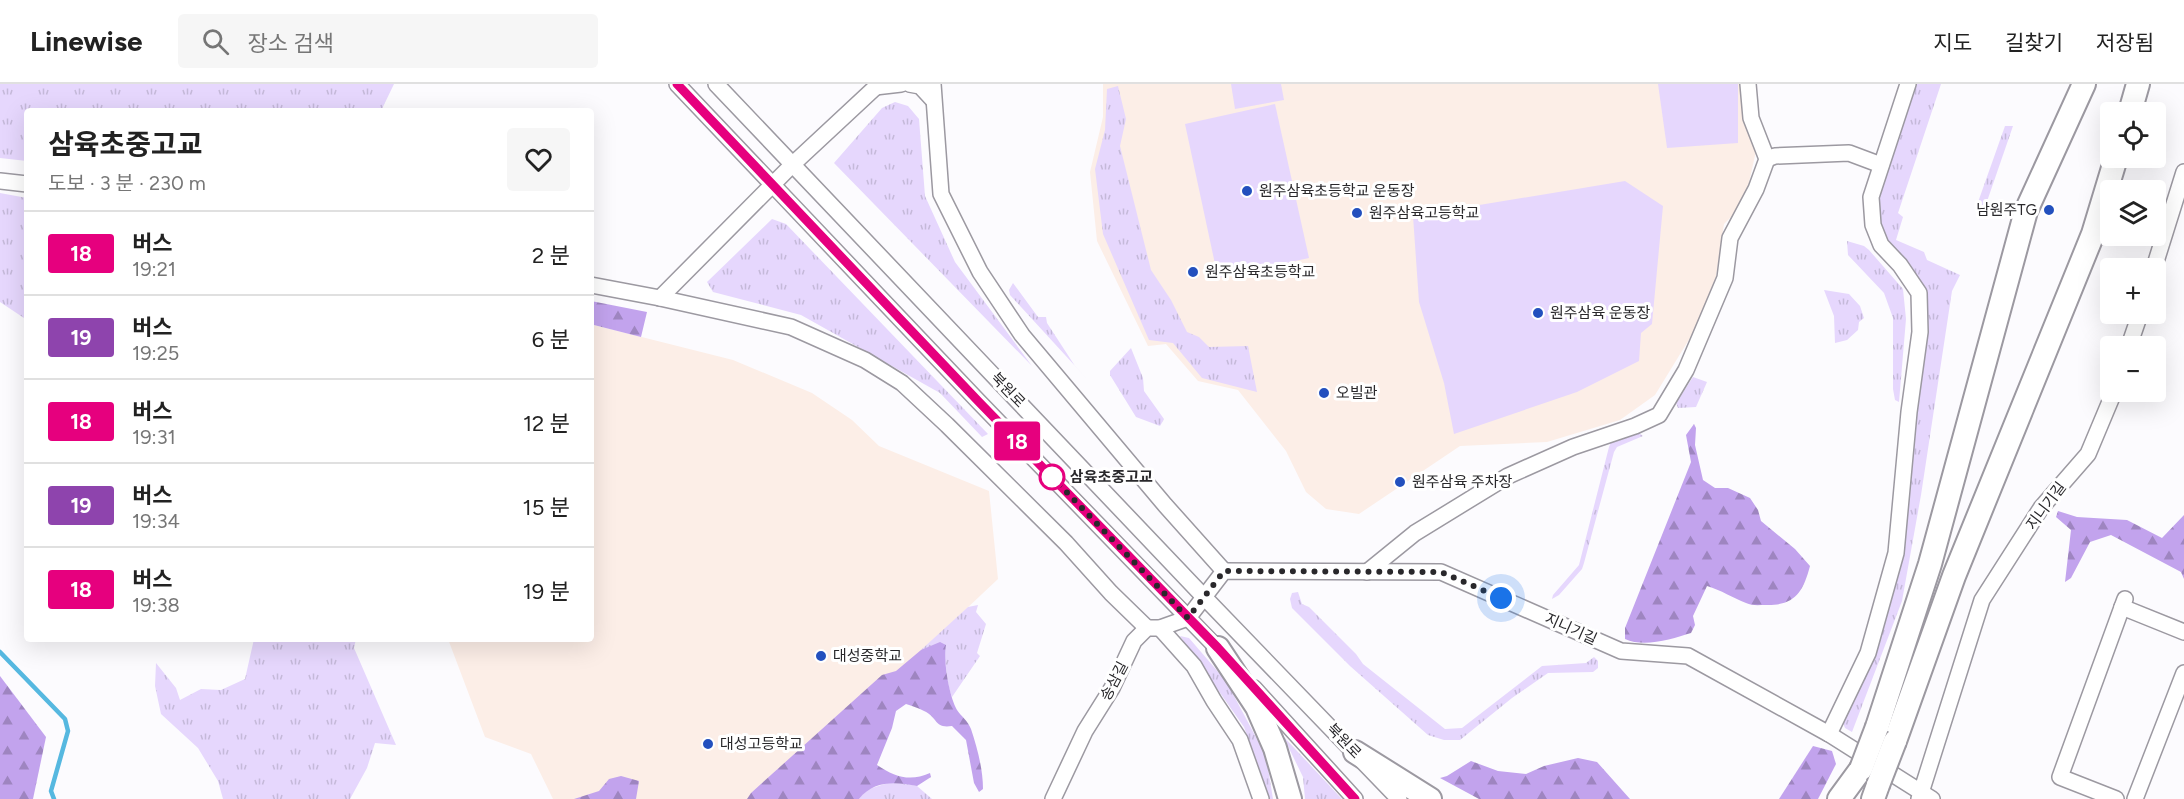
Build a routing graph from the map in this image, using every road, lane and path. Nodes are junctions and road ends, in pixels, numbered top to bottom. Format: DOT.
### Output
graph roads {
  1 [pos="677,84"];
  2 [pos="716,84"];
  3 [pos="901,84"];
  4 [pos="909,84"];
  5 [pos="933,84"];
  6 [pos="1748,84"];
  7 [pos="1908,84"];
  8 [pos="2084,84"];
  9 [pos="2138,84"];
  10 [pos="877,86"];
  11 [pos="933,100"];
  12 [pos="2133,102"];
  13 [pos="1767,159"];
  14 [pos="793,164"];
  15 [pos="1881,165"];
  16 [pos="2113,168"];
  17 [pos="2184,172"];
  18 [pos="0,181"];
  19 [pos="24,184"];
  20 [pos="773,185"];
  21 [pos="2157,258"];
  22 [pos="594,286"];
  23 [pos="660,298"];
  24 [pos="2110,402"];
  25 [pos="1224,571"];
  26 [pos="1367,572"];
  27 [pos="1204,598"];
  28 [pos="1188,618"];
  29 [pos="1153,628"];
  30 [pos="2184,632"];
  31 [pos="1218,648"];
  32 [pos="2184,673"];
  33 [pos="1829,734"];
  34 [pos="1886,734"];
  35 [pos="1355,752"];
  36 [pos="1861,770"];
  37 [pos="1874,794"];
  38 [pos="1925,797"];
  39 [pos="1053,799"];
  40 [pos="1262,799"];
  41 [pos="1290,799"];
  42 [pos="1355,799"];
  43 [pos="1400,799"];
  44 [pos="1430,799"];
  45 [pos="1839,799"];
  46 [pos="1851,799"];
  47 [pos="2116,799"];
  48 [pos="2135,799"];
  1 -- 20 [label="street, 북원로"];
  2 -- 14 [label="street, 북원로"];
  3 -- 10 [label="street"];
  4 -- 11 [label="street"];
  5 -- 11 [label="street"];
  6 -- 13 [label="street"];
  7 -- 15 [label="street"];
  8 -- 34 [label="highway"];
  9 -- 12 [label="highway"];
  10 -- 14 [label="street"];
  11 -- 25 [label="street"];
  13 -- 15 [label="street"];
  13 -- 26 [label="street"];
  14 -- 20 [label="street"];
  14 -- 27 [label="street, 북원로"];
  15 -- 33 [label="street"];
  16 -- 34 [label="highway"];
  17 -- 21 [label="street"];
  18 -- 19 [label="street"];
  20 -- 23 [label="street"];
  20 -- 28 [label="street, 북원로"];
  22 -- 23 [label="street"];
  23 -- 29 [label="street"];
  24 -- 38 [label="street, 지니기길"];
  25 -- 26 [label="street, 지니기길"];
  25 -- 27 [label="street"];
  26 -- 33 [label="street, 지니기길"];
  27 -- 28 [label="street"];
  27 -- 35 [label="street, 북원로"];
  28 -- 29 [label="street"];
  28 -- 31 [label="street, 북원로"];
  29 -- 39 [label="street, 송삼길"];
  29 -- 40 [label="street"];
  30 -- 47 [label="street"];
  31 -- 41 [label="highway"];
  31 -- 42 [label="street, 북원로"];
  32 -- 48 [label="street"];
  33 -- 38 [label="street, 지니기길"];
  34 -- 36 [label="highway, bridge"];
  34 -- 37 [label="highway, bridge"];
  35 -- 43 [label="street, 북원로"];
  35 -- 44 [label="highway"];
  36 -- 45 [label="highway"];
  36 -- 46 [label="highway"];
}
